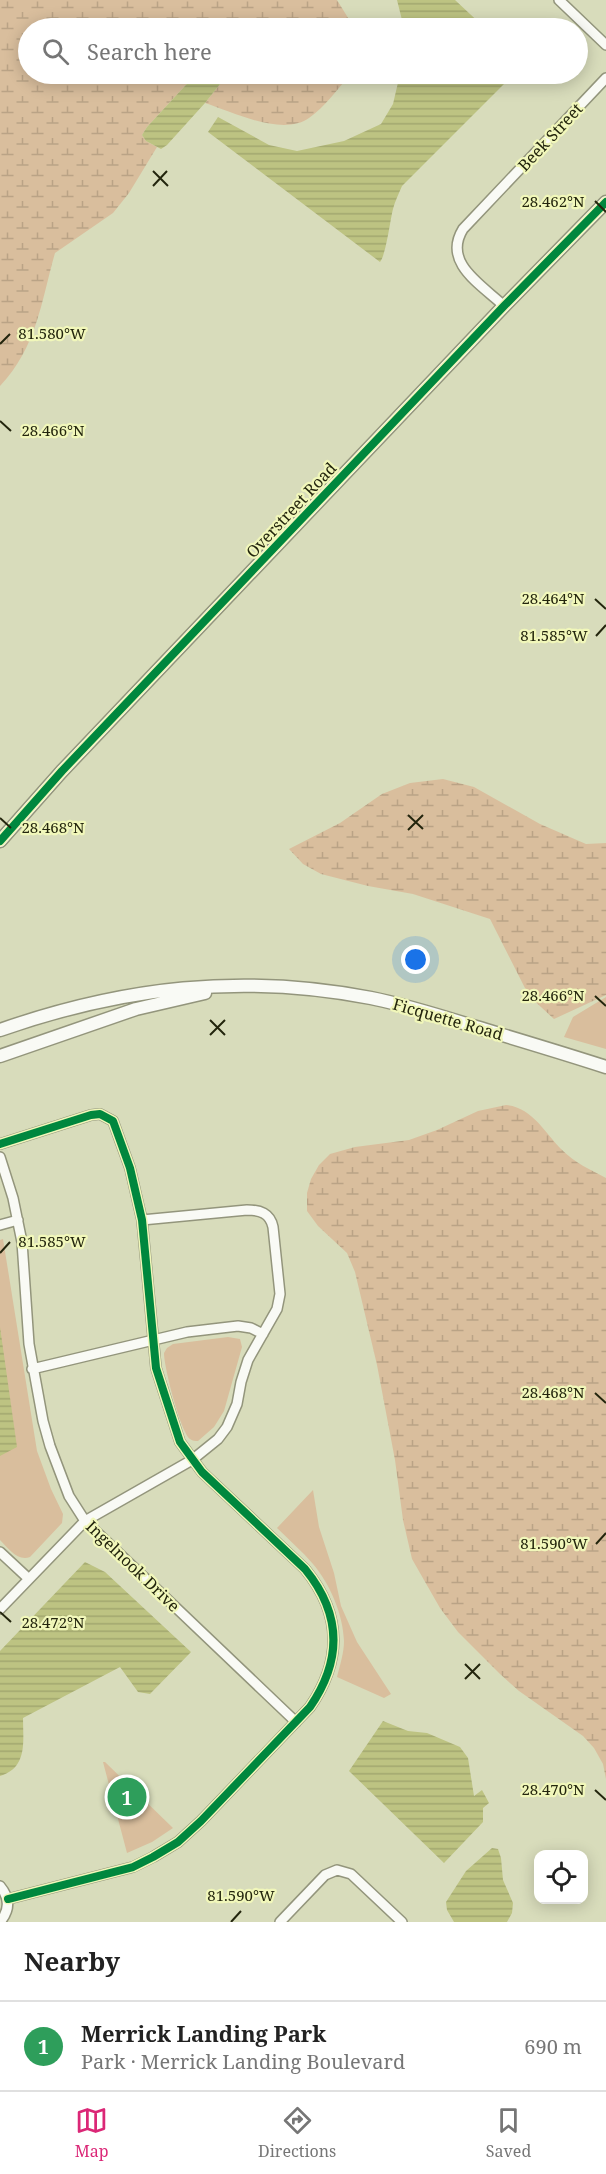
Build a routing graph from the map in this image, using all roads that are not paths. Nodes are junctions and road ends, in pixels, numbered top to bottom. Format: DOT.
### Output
graph roads {
  1 [pos="559,0"];
  2 [pos="578,18"];
  3 [pos="588,28"];
  4 [pos="606,45"];
  5 [pos="606,78"];
  6 [pos="606,202"];
  7 [pos="504,306"];
  8 [pos="0,841"];
  9 [pos="286,987"];
  10 [pos="0,1030"];
  11 [pos="0,1056"];
  12 [pos="606,1067"];
  13 [pos="0,1144"];
  14 [pos="0,1157"];
  15 [pos="18,1220"];
  16 [pos="142,1220"];
  17 [pos="0,1225"];
  18 [pos="263,1334"];
  19 [pos="153,1340"];
  20 [pos="32,1369"];
  21 [pos="192,1460"];
  22 [pos="85,1521"];
  23 [pos="0,1552"];
  24 [pos="29,1579"];
  25 [pos="0,1609"];
  26 [pos="296,1722"];
  27 [pos="0,1886"];
  28 [pos="8,1899"];
  29 [pos="0,1922"];
  30 [pos="280,1922"];
  31 [pos="402,1922"];
  1 -- 2 [label="street"];
  3 -- 4 [label="street"];
  5 -- 7 [label="street, Beek Street"];
  6 -- 7 [label="street, Overstreet Road"];
  7 -- 8 [label="street, Overstreet Road"];
  9 -- 10 [label="street, Ficquette Road"];
  9 -- 11 [label="street, Ficquette Road"];
  9 -- 12 [label="street, Ficquette Road"];
  13 -- 16 [label="street"];
  14 -- 15 [label="street, Ingelnook Drive"];
  15 -- 17 [label="street"];
  15 -- 20 [label="street, Ingelnook Drive"];
  16 -- 18 [label="street"];
  16 -- 19 [label="street"];
  18 -- 19 [label="street"];
  18 -- 21 [label="street"];
  19 -- 20 [label="street"];
  19 -- 21 [label="street"];
  20 -- 22 [label="street, Ingelnook Drive"];
  21 -- 22 [label="street"];
  21 -- 26 [label="street"];
  22 -- 24 [label="street"];
  22 -- 26 [label="street, Ingelnook Drive"];
  23 -- 24 [label="street"];
  24 -- 25 [label="street"];
  26 -- 28 [label="street"];
  27 -- 28 [label="street"];
  28 -- 29 [label="street"];
  30 -- 31 [label="street"];
}
